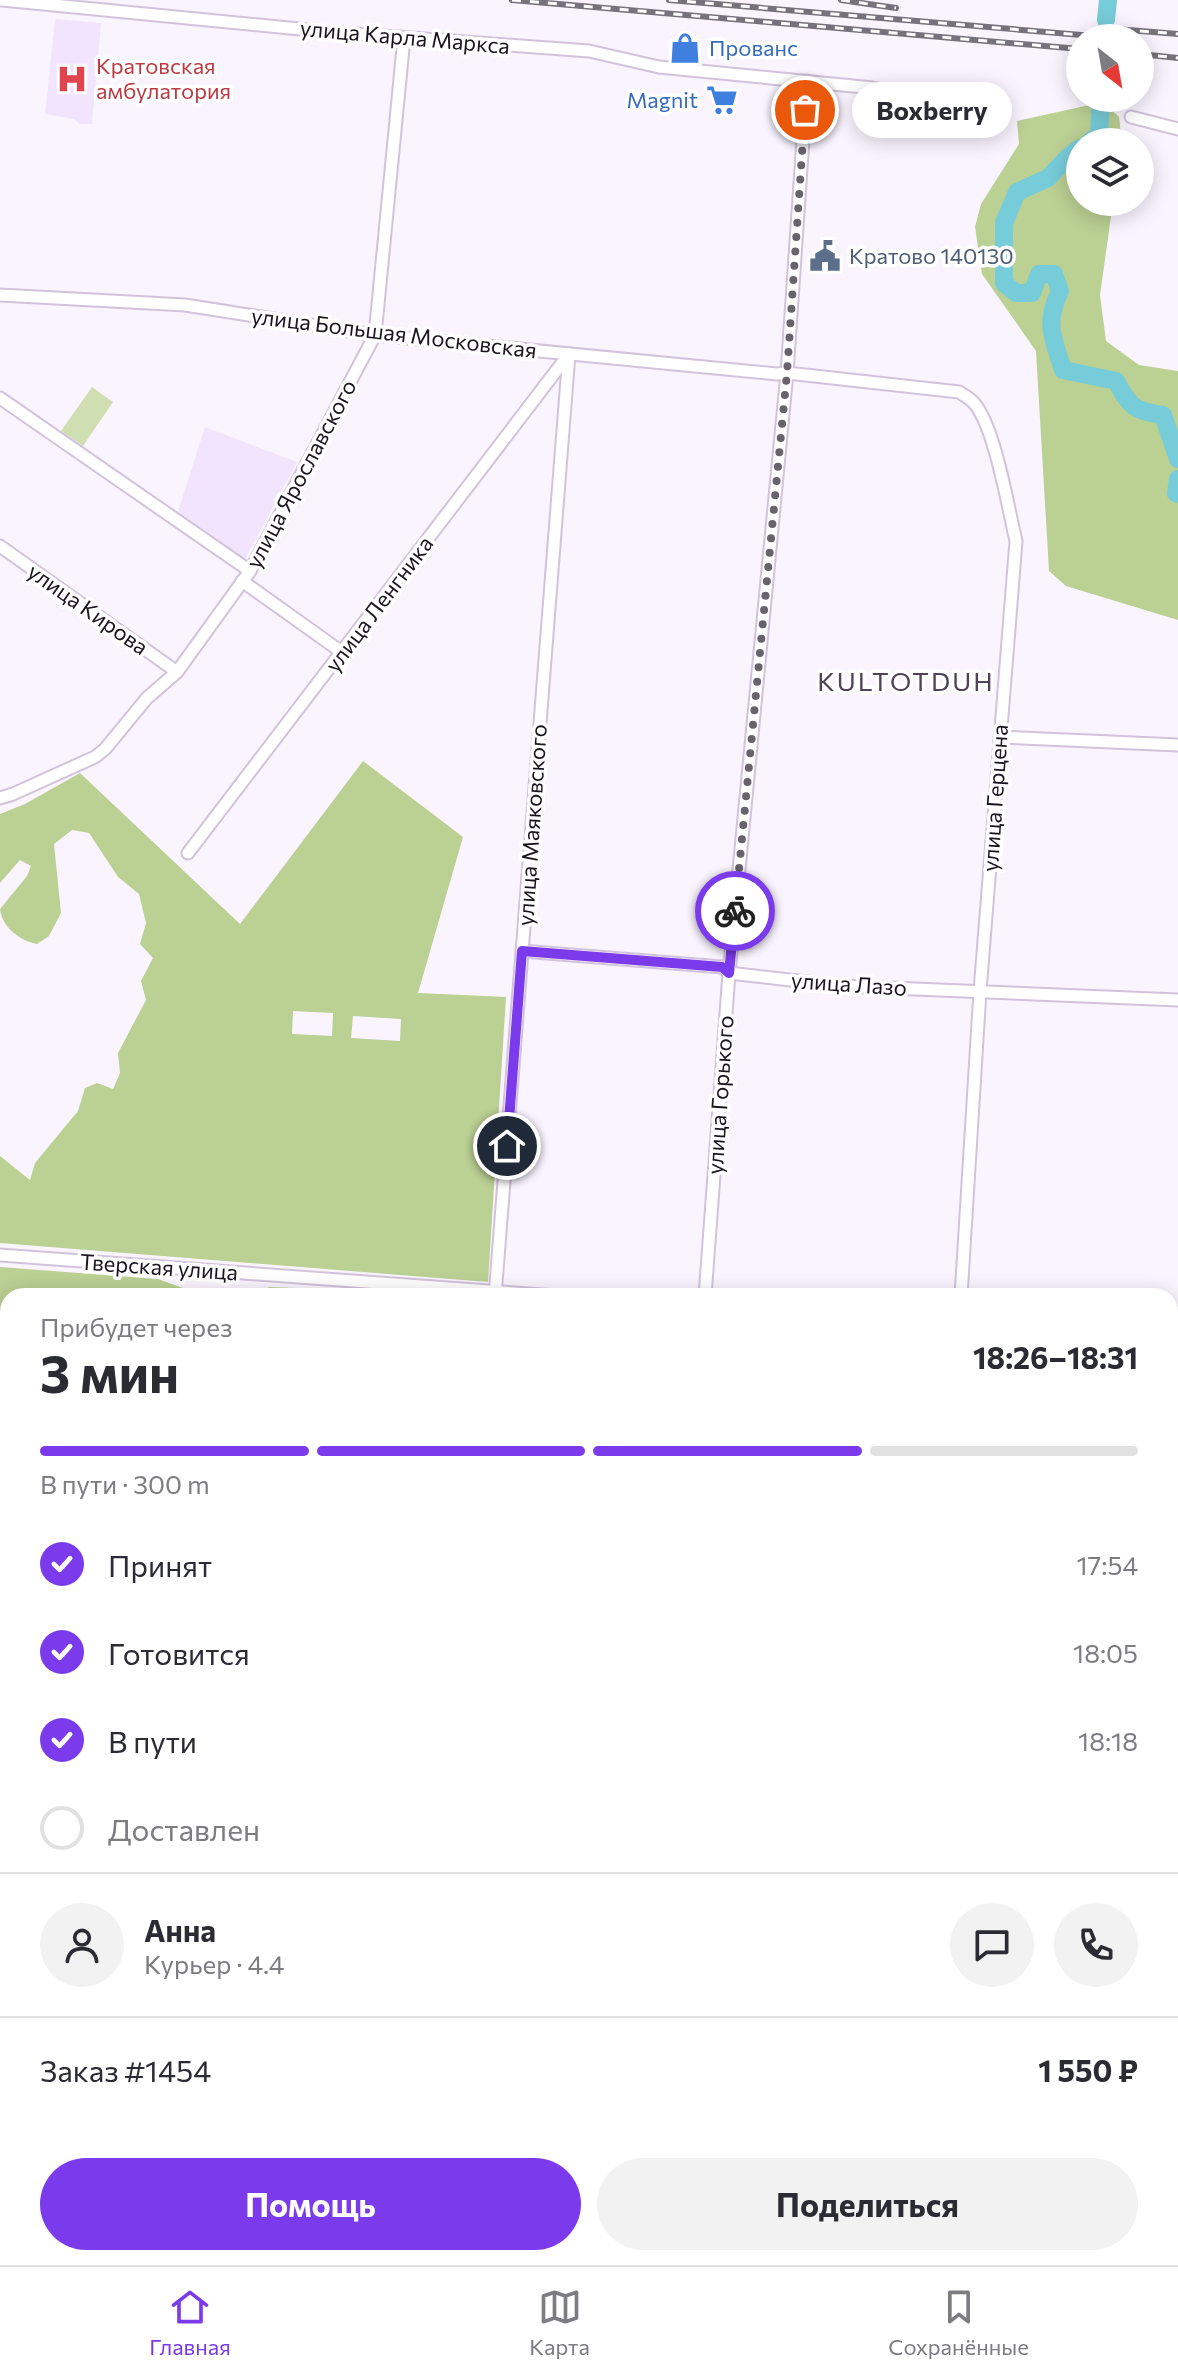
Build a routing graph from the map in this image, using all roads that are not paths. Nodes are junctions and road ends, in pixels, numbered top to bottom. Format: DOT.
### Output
graph roads {
  1 [pos="2,0"];
  2 [pos="404,38"];
  3 [pos="807,81"];
  4 [pos="1000,107"];
  5 [pos="1131,117"];
  6 [pos="1178,129"];
  7 [pos="0,295"];
  8 [pos="375,335"];
  9 [pos="569,354"];
  10 [pos="787,373"];
  11 [pos="0,398"];
  12 [pos="0,546"];
  13 [pos="246,576"];
  14 [pos="343,653"];
  15 [pos="177,672"];
  16 [pos="1000,737"];
  17 [pos="1178,745"];
  18 [pos="0,798"];
  19 [pos="188,853"];
  20 [pos="522,951"];
  21 [pos="729,973"];
  22 [pos="980,991"];
  23 [pos="1178,1000"];
  24 [pos="0,1255"];
  25 [pos="419,1288"];
  26 [pos="495,1288"];
  27 [pos="706,1288"];
  28 [pos="961,1288"];
  1 -- 2 [label="street, улица Карла Маркса"];
  2 -- 3 [label="street, улица Карла Маркса"];
  2 -- 8 [label="street, улица Ярославского"];
  3 -- 4 [label="street, улица Карла Маркса"];
  3 -- 10 [label="street, улица Горького"];
  5 -- 6 [label="street"];
  7 -- 8 [label="street, улица Большая Московская"];
  8 -- 9 [label="street, улица Большая Московская"];
  8 -- 13 [label="street, улица Ярославского"];
  9 -- 10 [label="street, улица Большая Московская"];
  9 -- 14 [label="street, улица Ленгника"];
  9 -- 20 [label="street, улица Маяковского"];
  10 -- 16 [label="street, улица Герцена"];
  10 -- 21 [label="street, улица Горького"];
  11 -- 13 [label="street"];
  12 -- 15 [label="street, улица Кирова"];
  13 -- 14 [label="street"];
  13 -- 15 [label="street, улица Ярославского"];
  14 -- 19 [label="street, улица Ленгника"];
  15 -- 18 [label="street, улица Ярославского"];
  16 -- 17 [label="street"];
  16 -- 22 [label="street, улица Герцена"];
  20 -- 21 [label="street, улица Лазо"];
  20 -- 26 [label="street, улица Маяковского"];
  21 -- 22 [label="street, улица Лазо"];
  21 -- 27 [label="street, улица Горького"];
  22 -- 23 [label="street, улица Лазо"];
  22 -- 28 [label="street, улица Герцена"];
  24 -- 25 [label="street, Тверская улица"];
}
